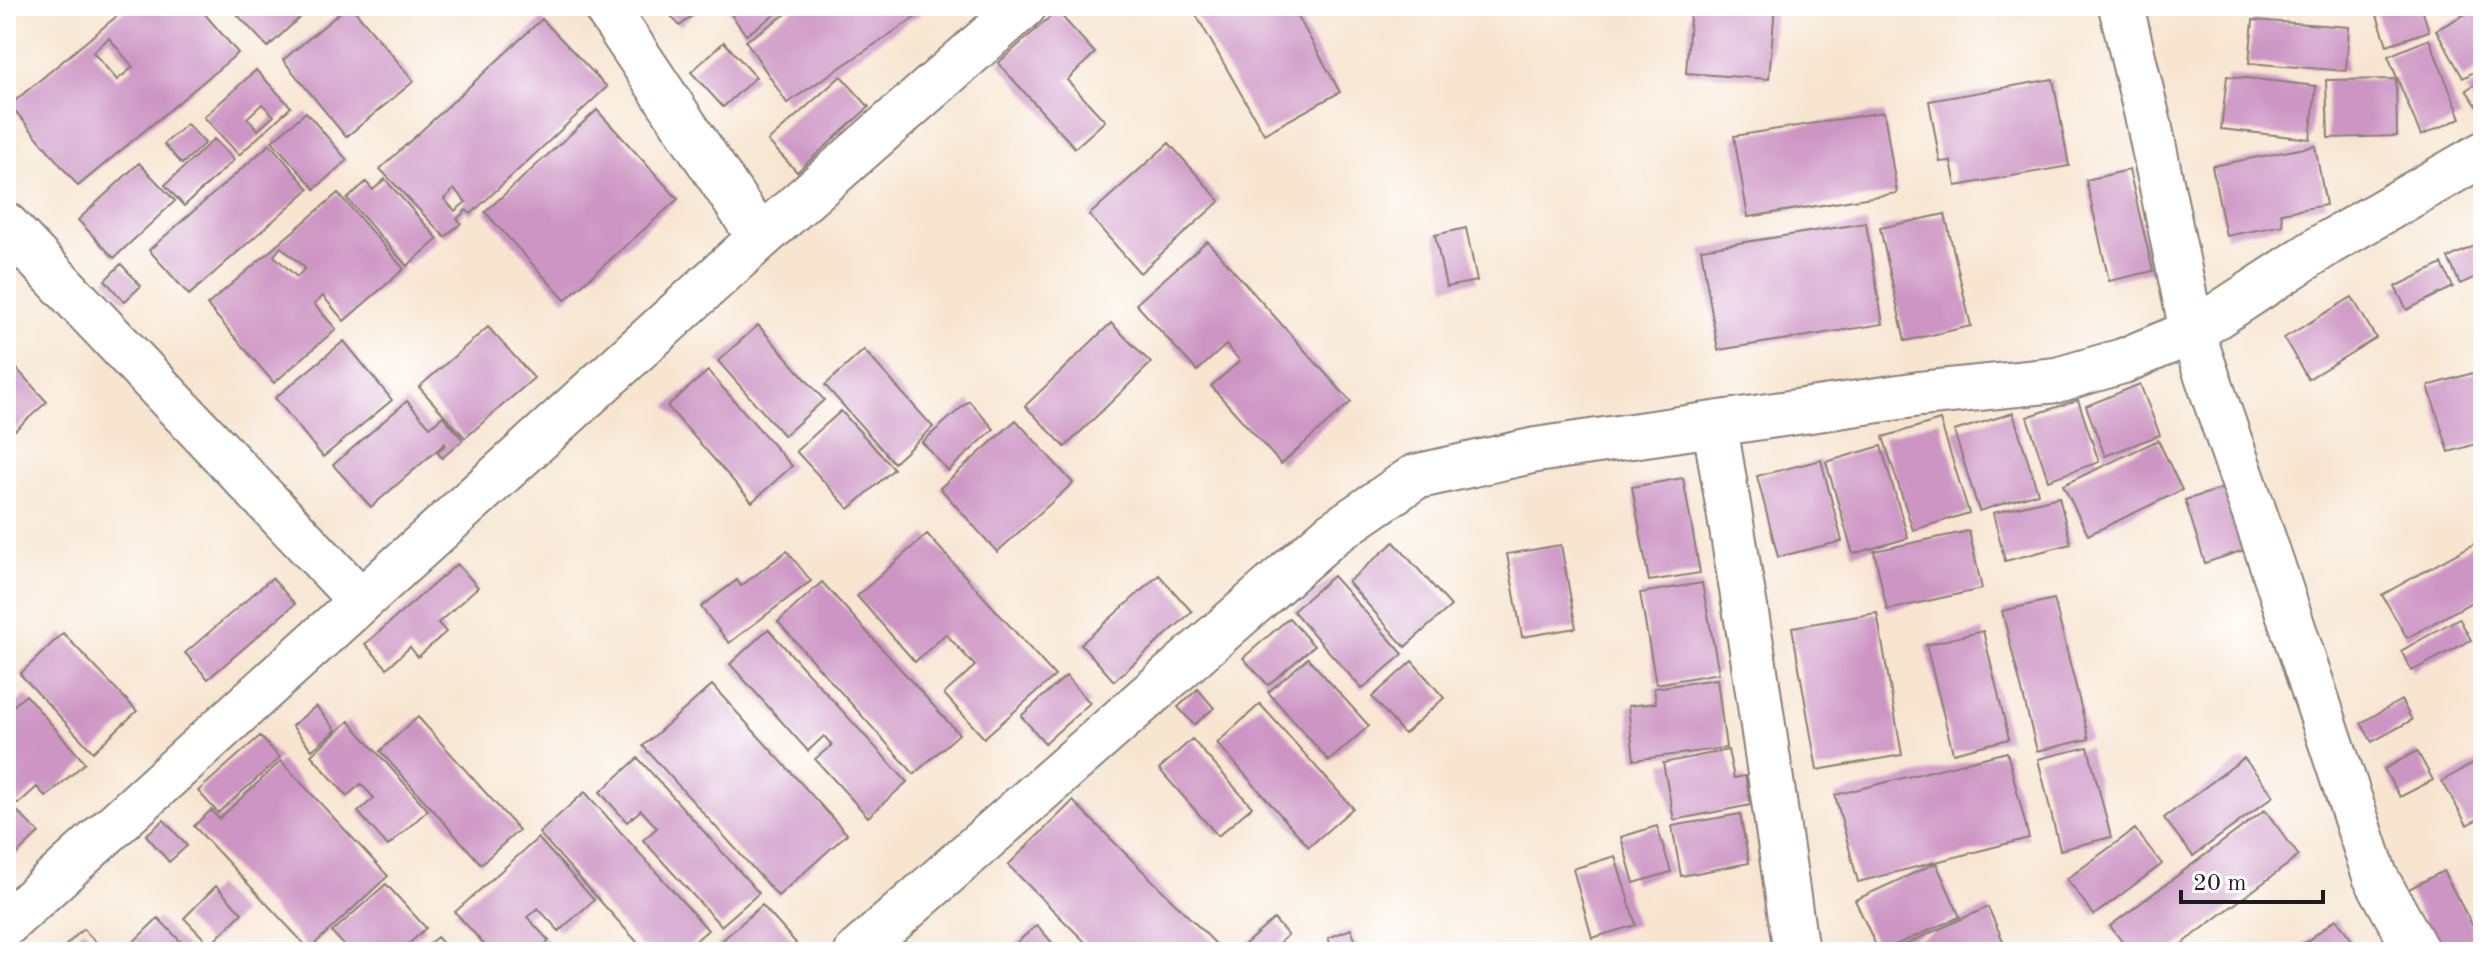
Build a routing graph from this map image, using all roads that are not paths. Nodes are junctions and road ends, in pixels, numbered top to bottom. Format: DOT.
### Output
graph roads {
  1 [pos="605,6"];
  2 [pos="1024,6"];
  3 [pos="2121,6"];
  4 [pos="2483,154"];
  5 [pos="6,225"];
  6 [pos="760,238"];
  7 [pos="2192,332"];
  8 [pos="1715,426"];
  9 [pos="361,601"];
  10 [pos="6,924"];
  11 [pos="857,952"];
  12 [pos="1796,952"];
  13 [pos="2417,952"];
  1 -- 6 [label="street"];
  2 -- 6 [label="street"];
  3 -- 7 [label="street"];
  4 -- 7 [label="street"];
  5 -- 9 [label="street"];
  6 -- 9 [label="street"];
  7 -- 8 [label="street"];
  7 -- 13 [label="street"];
  8 -- 11 [label="street"];
  8 -- 12 [label="street"];
  9 -- 10 [label="street"];
}
